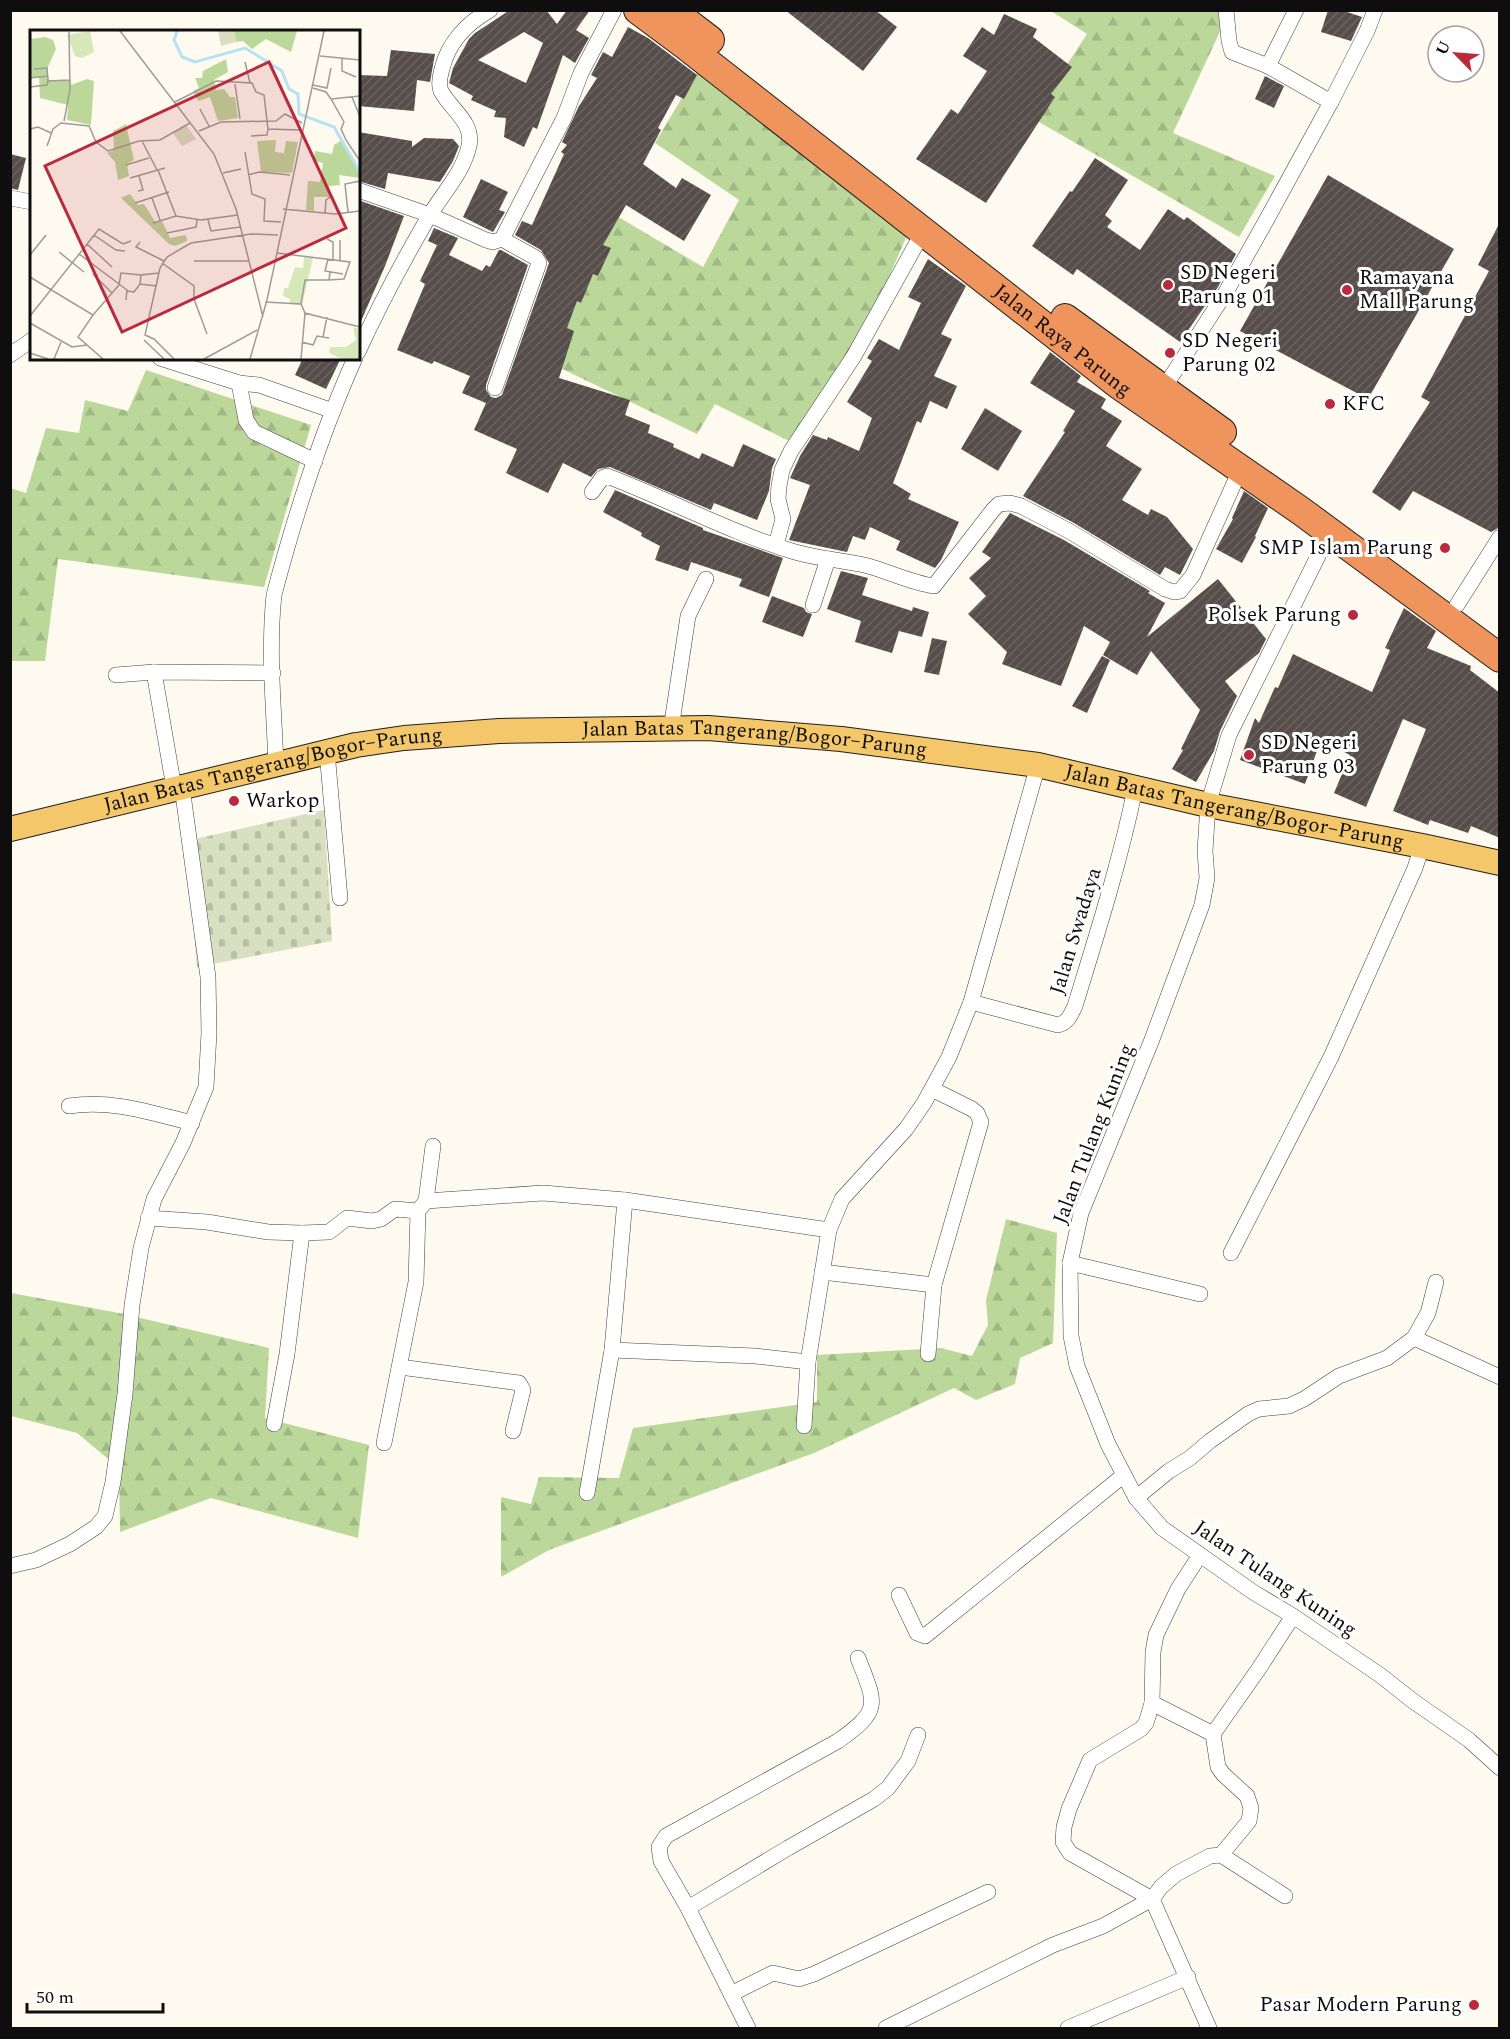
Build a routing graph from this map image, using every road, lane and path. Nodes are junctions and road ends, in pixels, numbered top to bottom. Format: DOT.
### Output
graph roads {
  1 [pos="490,10"];
  2 [pos="614,10"];
  3 [pos="638,10"];
  4 [pos="671,10"];
  5 [pos="1226,10"];
  6 [pos="1296,10"];
  7 [pos="1376,10"];
  8 [pos="1268,66"];
  9 [pos="1331,102"];
  10 [pos="360,191"];
  11 [pos="10,198"];
  12 [pos="30,202"];
  13 [pos="430,215"];
  14 [pos="923,232"];
  15 [pos="502,240"];
  16 [pos="30,341"];
  17 [pos="360,348"];
  18 [pos="10,355"];
  19 [pos="166,360"];
  20 [pos="354,360"];
  21 [pos="239,383"];
  22 [pos="495,388"];
  23 [pos="1157,398"];
  24 [pos="333,411"];
  25 [pos="315,461"];
  26 [pos="1241,468"];
  27 [pos="592,492"];
  28 [pos="1330,532"];
  29 [pos="1500,537"];
  30 [pos="776,545"];
  31 [pos="828,559"];
  32 [pos="706,579"];
  33 [pos="813,605"];
  34 [pos="1457,605"];
  35 [pos="1497,645"];
  36 [pos="154,672"];
  37 [pos="273,673"];
  38 [pos="116,675"];
  39 [pos="671,729"];
  40 [pos="327,752"];
  41 [pos="276,765"];
  42 [pos="1038,765"];
  43 [pos="178,788"];
  44 [pos="1135,789"];
  45 [pos="1208,805"];
  46 [pos="10,829"];
  47 [pos="1422,846"];
  48 [pos="1500,862"];
  49 [pos="340,898"];
  50 [pos="971,1002"];
  51 [pos="932,1089"];
  52 [pos="69,1106"];
  53 [pos="192,1122"];
  54 [pos="433,1146"];
  55 [pos="625,1200"];
  56 [pos="422,1206"];
  57 [pos="148,1218"];
  58 [pos="829,1230"];
  59 [pos="302,1233"];
  60 [pos="1231,1253"];
  61 [pos="1070,1263"];
  62 [pos="822,1272"];
  63 [pos="1436,1282"];
  64 [pos="934,1285"];
  65 [pos="1200,1294"];
  66 [pos="1414,1338"];
  67 [pos="612,1350"];
  68 [pos="928,1354"];
  69 [pos="808,1362"];
  70 [pos="400,1367"];
  71 [pos="1500,1377"];
  72 [pos="274,1424"];
  73 [pos="804,1426"];
  74 [pos="513,1431"];
  75 [pos="384,1443"];
  76 [pos="1124,1476"];
  77 [pos="587,1493"];
  78 [pos="1136,1498"];
  79 [pos="1200,1555"];
  80 [pos="10,1566"];
  81 [pos="899,1595"];
  82 [pos="1293,1616"];
  83 [pos="858,1658"];
  84 [pos="1152,1703"];
  85 [pos="1213,1734"];
  86 [pos="918,1736"];
  87 [pos="1500,1768"];
  88 [pos="1221,1855"];
  89 [pos="988,1892"];
  90 [pos="1285,1896"];
  91 [pos="1152,1899"];
  92 [pos="688,1908"];
  93 [pos="1188,1977"];
  94 [pos="731,1995"];
  95 [pos="748,2028"];
  96 [pos="886,2028"];
  97 [pos="1068,2028"];
  98 [pos="1209,2028"];
  1 -- 13 [label="street"];
  2 -- 15 [label="street"];
  3 -- 14 [label="highway, Jalan Raya Parung"];
  4 -- 23 [label="highway, Jalan Raya Parung"];
  5 -- 8 [label="street"];
  6 -- 8 [label="street"];
  7 -- 9 [label="street"];
  8 -- 9 [label="street"];
  9 -- 23 [label="street"];
  10 -- 13 [label="street"];
  11 -- 12 [label="street"];
  13 -- 15 [label="street"];
  13 -- 17 [label="street"];
  14 -- 23 [label="highway, Jalan Raya Parung"];
  14 -- 30 [label="street"];
  15 -- 22 [label="street"];
  16 -- 18 [label="street"];
  19 -- 21 [label="street"];
  20 -- 24 [label="street"];
  21 -- 24 [label="street"];
  21 -- 25 [label="street"];
  23 -- 26 [label="highway, Jalan Raya Parung"];
  23 -- 34 [label="highway, Jalan Raya Parung"];
  24 -- 25 [label="street"];
  25 -- 37 [label="street"];
  26 -- 28 [label="highway, Jalan Raya Parung"];
  26 -- 31 [label="street"];
  27 -- 30 [label="street"];
  28 -- 35 [label="highway, Jalan Raya Parung"];
  28 -- 45 [label="street, Jalan Tulang Kuning"];
  29 -- 34 [label="street"];
  30 -- 31 [label="street"];
  31 -- 33 [label="street"];
  32 -- 39 [label="street"];
  34 -- 35 [label="highway, Jalan Raya Parung"];
  36 -- 37 [label="street"];
  36 -- 38 [label="street"];
  36 -- 43 [label="street"];
  37 -- 41 [label="street"];
  39 -- 40 [label="main road, Jalan Batas Tangerang/Bogor–Parung"];
  39 -- 42 [label="main road, Jalan Batas Tangerang/Bogor–Parung"];
  40 -- 41 [label="main road, Jalan Batas Tangerang/Bogor–Parung"];
  40 -- 49 [label="street"];
  41 -- 43 [label="main road, Jalan Batas Tangerang/Bogor–Parung"];
  42 -- 44 [label="main road, Jalan Batas Tangerang/Bogor–Parung"];
  42 -- 50 [label="street"];
  43 -- 46 [label="main road, Jalan Batas Tangerang/Bogor–Parung"];
  43 -- 53 [label="street"];
  44 -- 45 [label="main road, Jalan Batas Tangerang/Bogor–Parung"];
  44 -- 50 [label="street, Jalan Swadaya"];
  45 -- 47 [label="main road, Jalan Batas Tangerang/Bogor–Parung"];
  45 -- 61 [label="street, Jalan Tulang Kuning"];
  47 -- 48 [label="main road, Jalan Batas Tangerang/Bogor–Parung"];
  47 -- 60 [label="street"];
  50 -- 51 [label="street"];
  51 -- 58 [label="street"];
  51 -- 64 [label="street"];
  52 -- 53 [label="street"];
  53 -- 57 [label="street"];
  54 -- 56 [label="street"];
  55 -- 56 [label="street"];
  55 -- 58 [label="street"];
  55 -- 67 [label="street"];
  56 -- 59 [label="street"];
  56 -- 70 [label="street"];
  57 -- 59 [label="street"];
  57 -- 80 [label="street"];
  58 -- 62 [label="street"];
  59 -- 72 [label="street"];
  61 -- 65 [label="street"];
  61 -- 76 [label="street, Jalan Tulang Kuning"];
  62 -- 64 [label="street"];
  62 -- 69 [label="street"];
  63 -- 66 [label="street"];
  64 -- 68 [label="street"];
  66 -- 71 [label="street"];
  66 -- 78 [label="street"];
  67 -- 69 [label="street"];
  67 -- 77 [label="street"];
  69 -- 73 [label="street"];
  70 -- 74 [label="street"];
  70 -- 75 [label="street"];
  76 -- 78 [label="street, Jalan Tulang Kuning"];
  76 -- 81 [label="street"];
  78 -- 79 [label="street, Jalan Tulang Kuning"];
  79 -- 82 [label="street, Jalan Tulang Kuning"];
  79 -- 84 [label="street"];
  82 -- 85 [label="street"];
  82 -- 87 [label="street, Jalan Tulang Kuning"];
  83 -- 92 [label="street"];
  84 -- 85 [label="street"];
  84 -- 91 [label="street"];
  85 -- 88 [label="street"];
  86 -- 92 [label="street"];
  88 -- 90 [label="street"];
  88 -- 91 [label="street"];
  89 -- 94 [label="street"];
  91 -- 93 [label="street"];
  91 -- 96 [label="street"];
  92 -- 94 [label="street"];
  93 -- 97 [label="street"];
  93 -- 98 [label="street"];
  94 -- 95 [label="street"];
}
